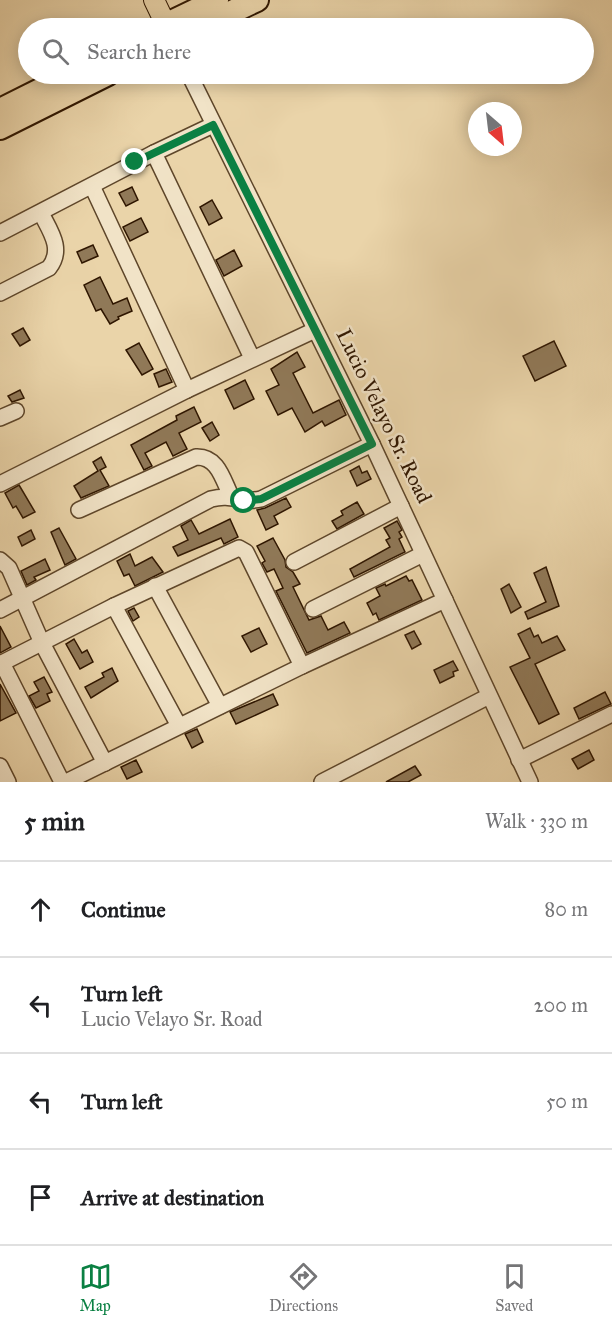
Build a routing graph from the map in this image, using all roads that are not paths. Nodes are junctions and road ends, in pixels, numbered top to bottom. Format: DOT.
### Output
graph roads {
  1 [pos="154,0"];
  2 [pos="217,0"];
  3 [pos="257,0"];
  4 [pos="161,18"];
  5 [pos="182,18"];
  6 [pos="219,18"];
  7 [pos="52,84"];
  8 [pos="88,84"];
  9 [pos="194,84"];
  10 [pos="0,110"];
  11 [pos="213,125"];
  12 [pos="0,128"];
  13 [pos="154,153"];
  14 [pos="92,186"];
  15 [pos="41,213"];
  16 [pos="0,233"];
  17 [pos="0,293"];
  18 [pos="315,330"];
  19 [pos="252,358"];
  20 [pos="187,390"];
  21 [pos="16,411"];
  22 [pos="0,418"];
  23 [pos="372,444"];
  24 [pos="0,484"];
  25 [pos="231,496"];
  26 [pos="401,506"];
  27 [pos="79,510"];
  28 [pos="423,554"];
  29 [pos="0,560"];
  30 [pos="294,562"];
  31 [pos="155,586"];
  32 [pos="24,599"];
  33 [pos="445,600"];
  34 [pos="114,606"];
  35 [pos="313,609"];
  36 [pos="0,610"];
  37 [pos="42,643"];
  38 [pos="1,663"];
  39 [pos="302,666"];
  40 [pos="489,696"];
  41 [pos="220,706"];
  42 [pos="612,714"];
  43 [pos="179,726"];
  44 [pos="519,760"];
  45 [pos="105,763"];
  46 [pos="0,766"];
  47 [pos="8,782"];
  48 [pos="62,782"];
  49 [pos="66,782"];
  50 [pos="322,782"];
  51 [pos="530,782"];
  1 -- 4 [label="main road"];
  2 -- 5 [label="highway"];
  3 -- 6 [label="highway"];
  7 -- 10 [label="highway"];
  8 -- 12 [label="highway"];
  9 -- 11 [label="street, Lucio Velayo Sr. Road"];
  11 -- 13 [label="street"];
  11 -- 18 [label="street, Lucio Velayo Sr. Road"];
  13 -- 14 [label="street"];
  13 -- 19 [label="street"];
  14 -- 15 [label="street"];
  14 -- 20 [label="street"];
  15 -- 16 [label="street"];
  15 -- 17 [label="street"];
  18 -- 19 [label="street"];
  18 -- 23 [label="street, Lucio Velayo Sr. Road"];
  19 -- 20 [label="street"];
  20 -- 24 [label="street"];
  21 -- 22 [label="street"];
  23 -- 25 [label="street"];
  23 -- 26 [label="street, Lucio Velayo Sr. Road"];
  25 -- 27 [label="street"];
  25 -- 32 [label="street"];
  26 -- 28 [label="street, Lucio Velayo Sr. Road"];
  26 -- 30 [label="street"];
  28 -- 33 [label="street, Lucio Velayo Sr. Road"];
  28 -- 35 [label="street"];
  29 -- 32 [label="street"];
  31 -- 34 [label="street"];
  31 -- 39 [label="street"];
  31 -- 41 [label="street"];
  32 -- 36 [label="street"];
  32 -- 37 [label="street"];
  33 -- 39 [label="street"];
  33 -- 40 [label="street, Lucio Velayo Sr. Road"];
  34 -- 37 [label="street"];
  34 -- 43 [label="street"];
  37 -- 38 [label="street"];
  37 -- 45 [label="street"];
  38 -- 48 [label="street"];
  39 -- 41 [label="street"];
  40 -- 44 [label="street, Lucio Velayo Sr. Road"];
  40 -- 50 [label="street"];
  41 -- 43 [label="street"];
  42 -- 44 [label="street"];
  43 -- 45 [label="street"];
  44 -- 51 [label="street, Lucio Velayo Sr. Road"];
  45 -- 49 [label="street"];
  46 -- 47 [label="street"];
}
